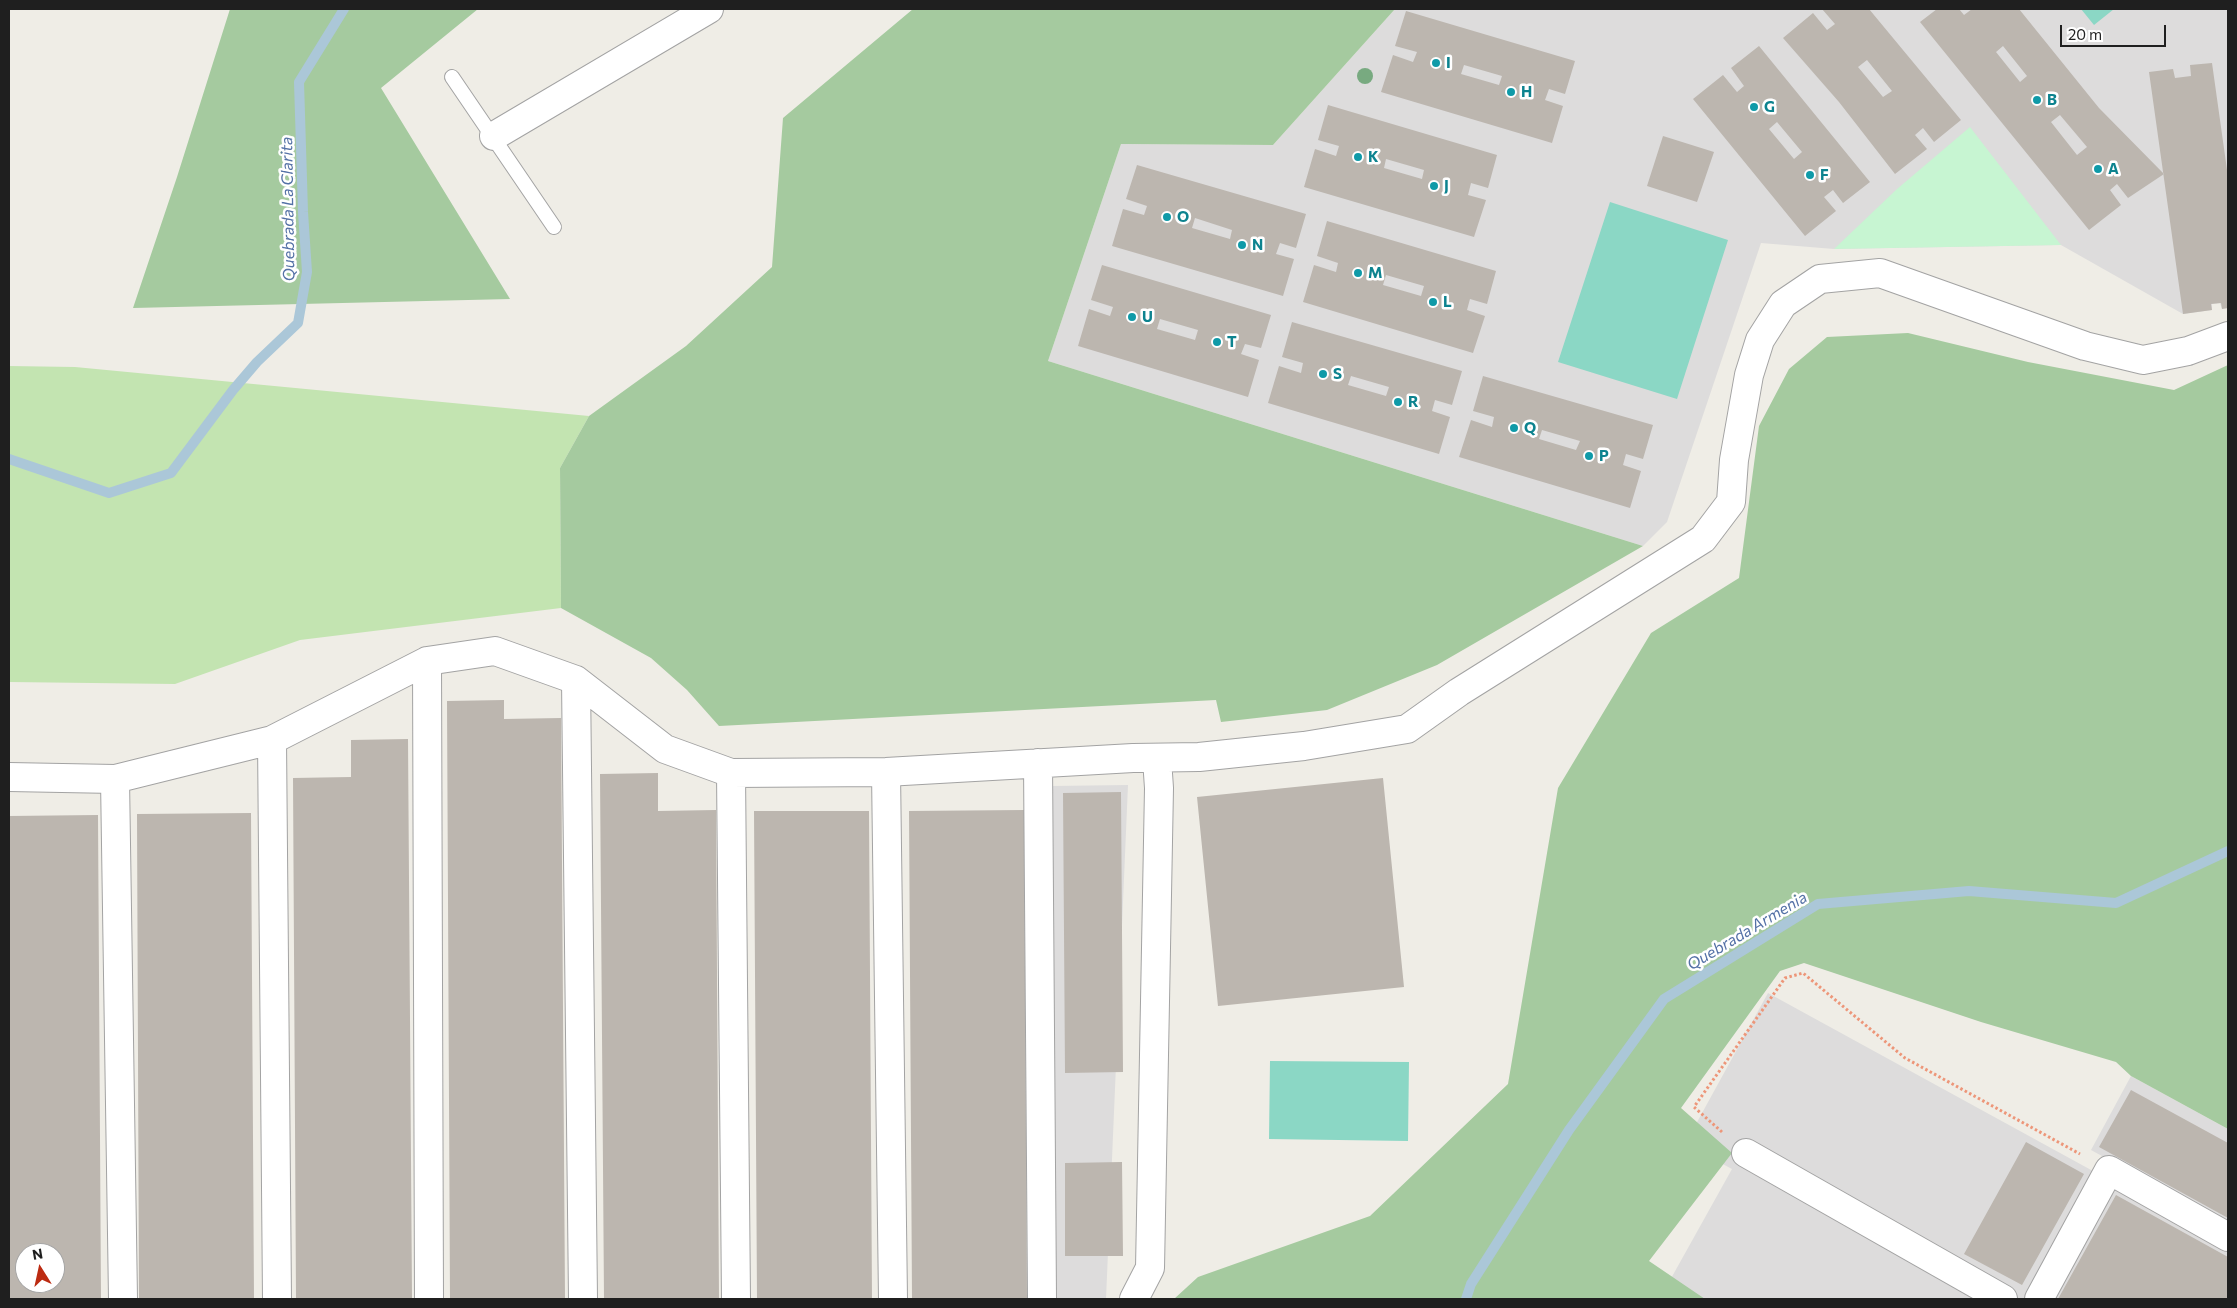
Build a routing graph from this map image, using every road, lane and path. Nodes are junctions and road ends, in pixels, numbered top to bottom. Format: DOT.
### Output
graph roads {
  1 [pos="709,9"];
  2 [pos="452,77"];
  3 [pos="494,136"];
  4 [pos="554,227"];
  5 [pos="2228,336"];
  6 [pos="427,661"];
  7 [pos="576,680"];
  8 [pos="272,740"];
  9 [pos="1157,758"];
  10 [pos="1038,763"];
  11 [pos="886,772"];
  12 [pos="730,773"];
  13 [pos="9,777"];
  14 [pos="115,779"];
  15 [pos="1746,1153"];
  16 [pos="2109,1170"];
  17 [pos="2228,1237"];
  18 [pos="123,1299"];
  19 [pos="278,1299"];
  20 [pos="430,1299"];
  21 [pos="583,1299"];
  22 [pos="736,1299"];
  23 [pos="893,1299"];
  24 [pos="1042,1299"];
  25 [pos="1134,1299"];
  26 [pos="2002,1299"];
  27 [pos="2039,1299"];
  1 -- 3 [label="street"];
  2 -- 3 [label="lane"];
  3 -- 4 [label="lane"];
  5 -- 9 [label="street"];
  6 -- 7 [label="street"];
  6 -- 8 [label="street"];
  6 -- 20 [label="street"];
  7 -- 12 [label="street"];
  7 -- 21 [label="street"];
  8 -- 14 [label="street"];
  8 -- 19 [label="street"];
  9 -- 10 [label="street"];
  9 -- 25 [label="street"];
  10 -- 11 [label="street"];
  10 -- 24 [label="street"];
  11 -- 12 [label="street"];
  11 -- 23 [label="street"];
  12 -- 22 [label="street"];
  13 -- 14 [label="street"];
  14 -- 18 [label="street"];
  15 -- 16 [label="path"];
  15 -- 26 [label="street"];
  16 -- 17 [label="street"];
  16 -- 27 [label="street"];
}
